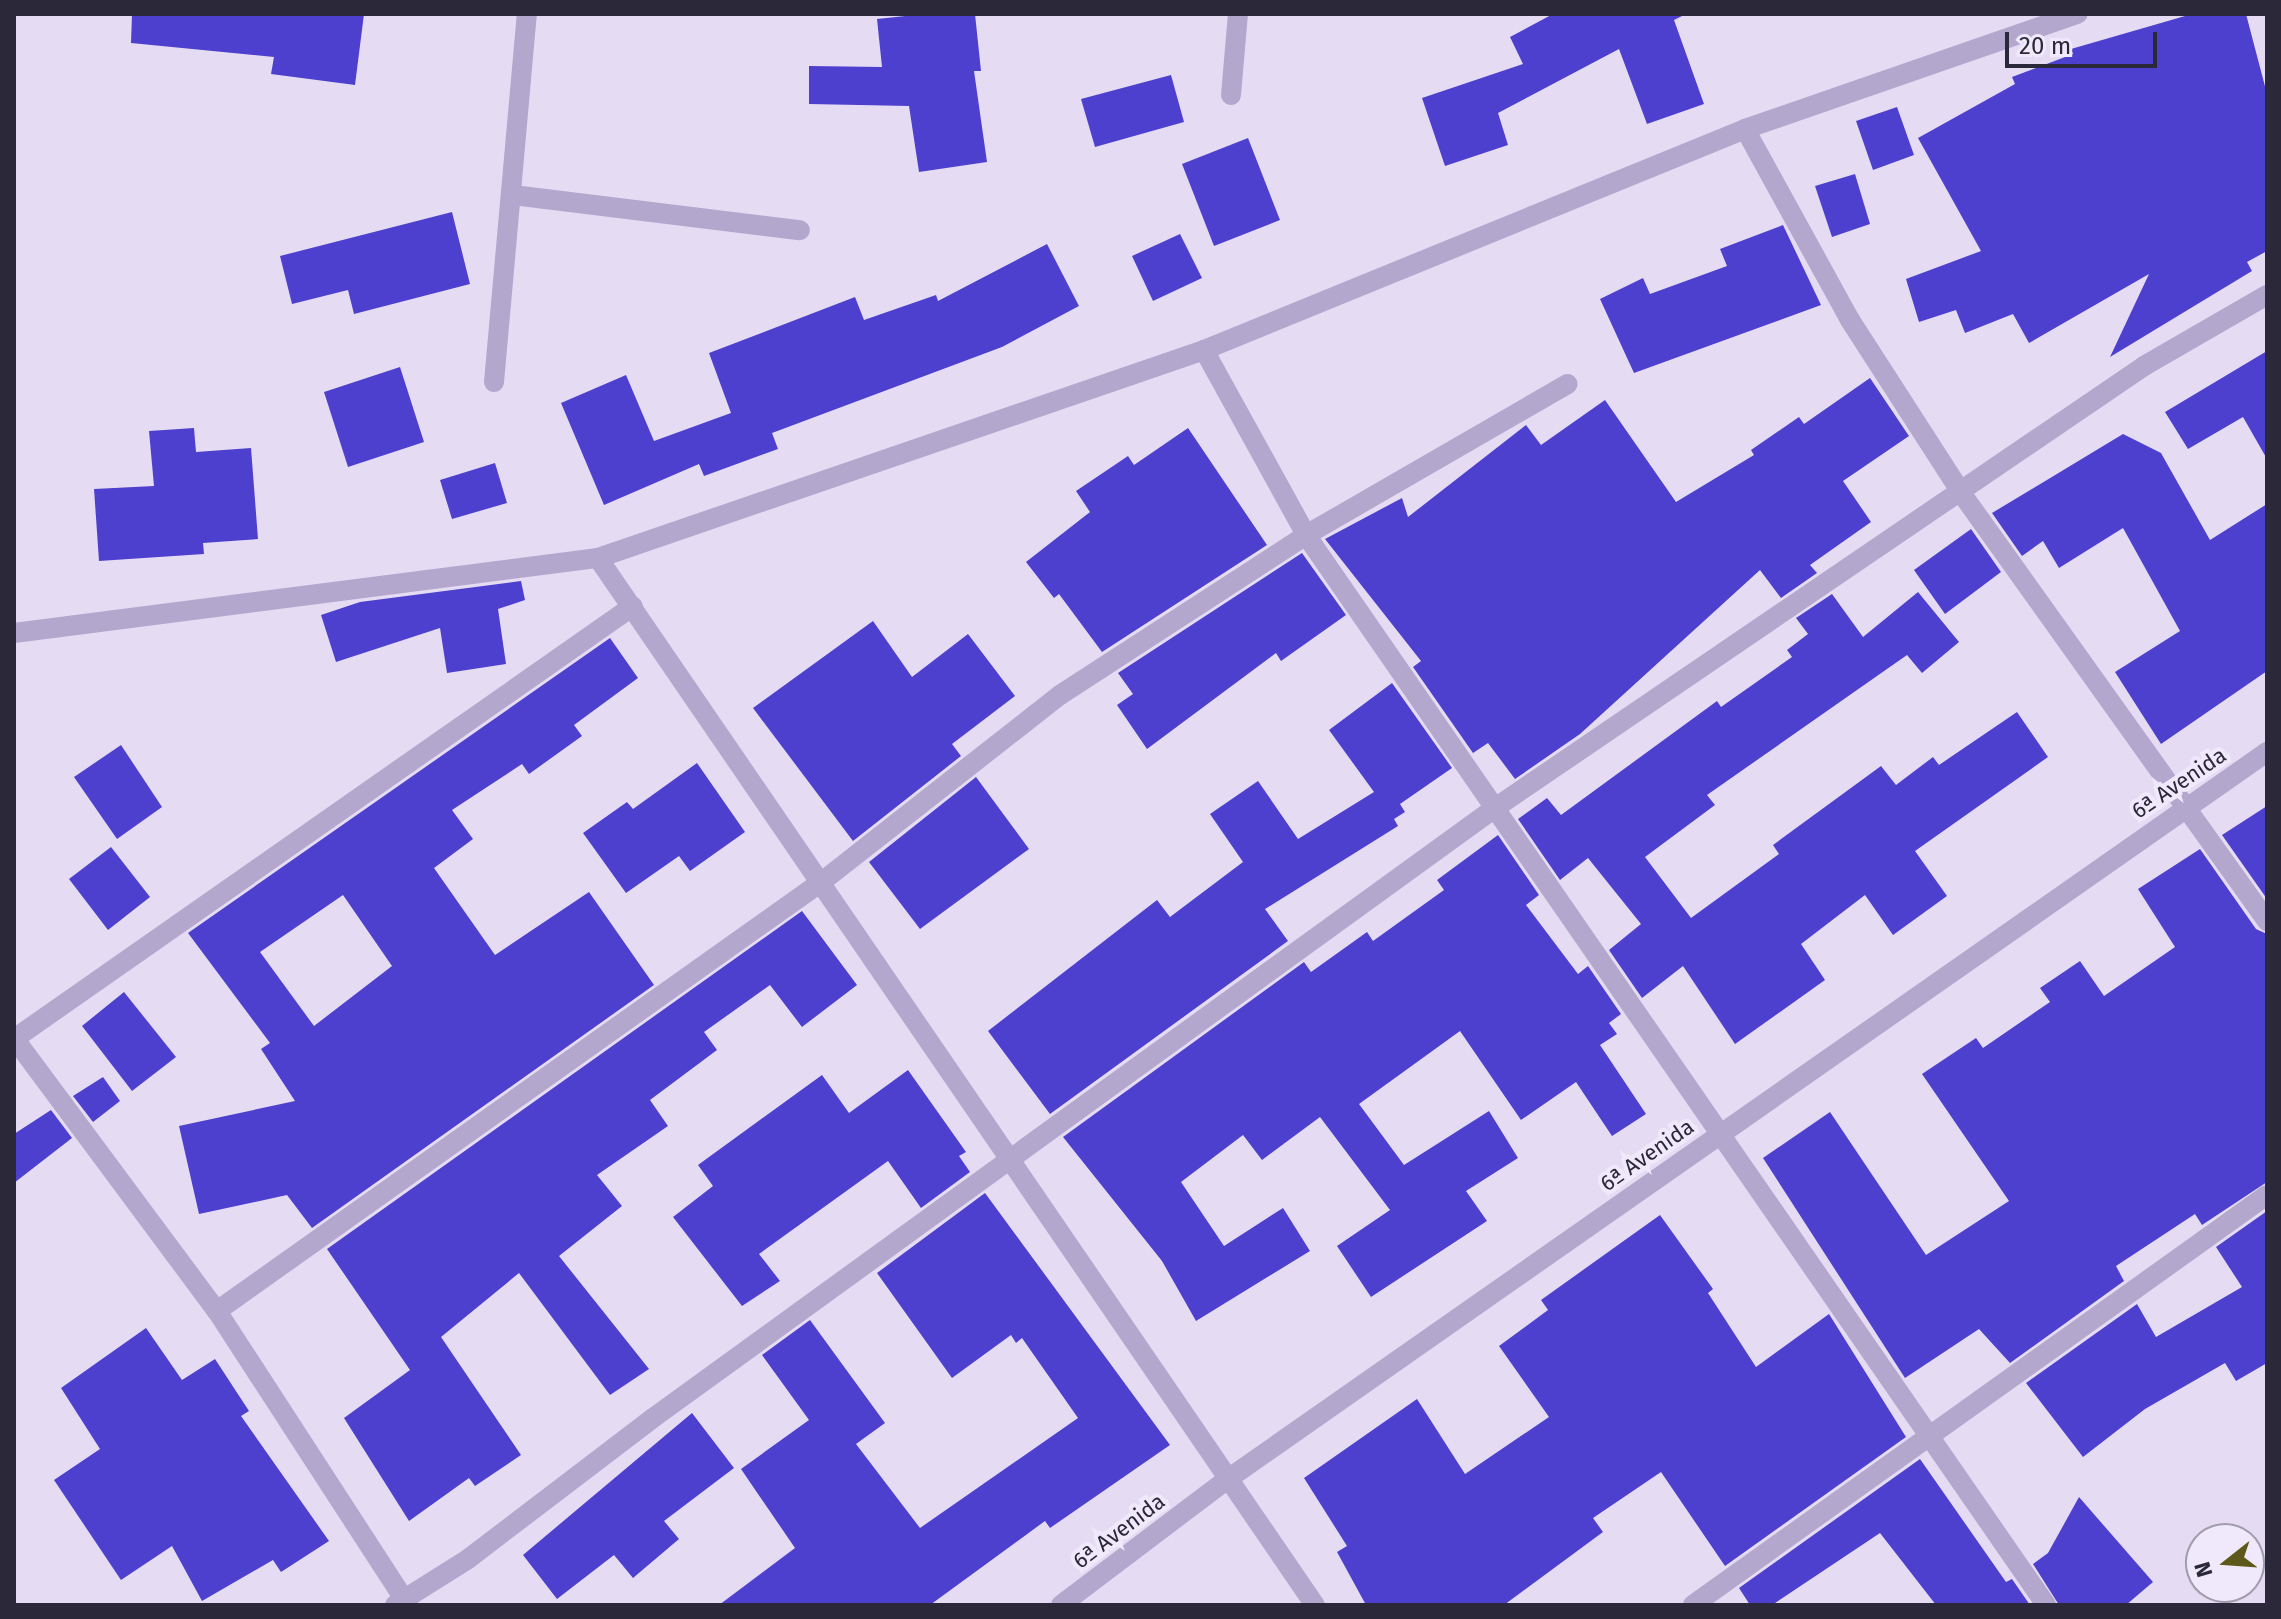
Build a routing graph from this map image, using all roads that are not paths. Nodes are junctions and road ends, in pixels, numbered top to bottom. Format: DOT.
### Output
graph roads {
  1 [pos="527,14"];
  2 [pos="1238,14"];
  3 [pos="2078,14"];
  4 [pos="1231,95"];
  5 [pos="1745,129"];
  6 [pos="513,195"];
  7 [pos="800,230"];
  8 [pos="2267,295"];
  9 [pos="1204,350"];
  10 [pos="494,382"];
  11 [pos="1568,384"];
  12 [pos="1962,494"];
  13 [pos="1306,535"];
  14 [pos="598,558"];
  15 [pos="633,606"];
  16 [pos="14,633"];
  17 [pos="2267,752"];
  18 [pos="2184,808"];
  19 [pos="1492,810"];
  20 [pos="824,880"];
  21 [pos="2267,921"];
  22 [pos="14,1038"];
  23 [pos="1721,1132"];
  24 [pos="1008,1163"];
  25 [pos="2267,1195"];
  26 [pos="217,1311"];
  27 [pos="1929,1436"];
  28 [pos="1225,1481"];
  29 [pos="403,1604"];
  30 [pos="1061,1605"];
  31 [pos="1315,1605"];
  32 [pos="1693,1605"];
  33 [pos="2046,1605"];
  1 -- 6 [label="street"];
  2 -- 4 [label="street"];
  3 -- 5 [label="street"];
  5 -- 9 [label="street"];
  5 -- 12 [label="street"];
  6 -- 7 [label="street"];
  6 -- 10 [label="street"];
  8 -- 12 [label="street"];
  9 -- 13 [label="street"];
  9 -- 14 [label="street"];
  11 -- 13 [label="street"];
  12 -- 18 [label="street"];
  12 -- 19 [label="street"];
  13 -- 19 [label="street"];
  13 -- 20 [label="street"];
  14 -- 15 [label="street"];
  14 -- 16 [label="street"];
  15 -- 20 [label="street"];
  15 -- 22 [label="street"];
  17 -- 18 [label="street, 6ª Avenida"];
  18 -- 21 [label="street"];
  18 -- 23 [label="street, 6ª Avenida"];
  19 -- 23 [label="street"];
  19 -- 24 [label="street"];
  20 -- 24 [label="street"];
  20 -- 26 [label="street"];
  22 -- 26 [label="street"];
  23 -- 27 [label="street"];
  23 -- 28 [label="street, 6ª Avenida"];
  24 -- 28 [label="street"];
  24 -- 29 [label="street"];
  25 -- 27 [label="street"];
  26 -- 29 [label="street"];
  27 -- 32 [label="street"];
  27 -- 33 [label="street"];
  28 -- 30 [label="street, 6ª Avenida"];
  28 -- 31 [label="street"];
}
